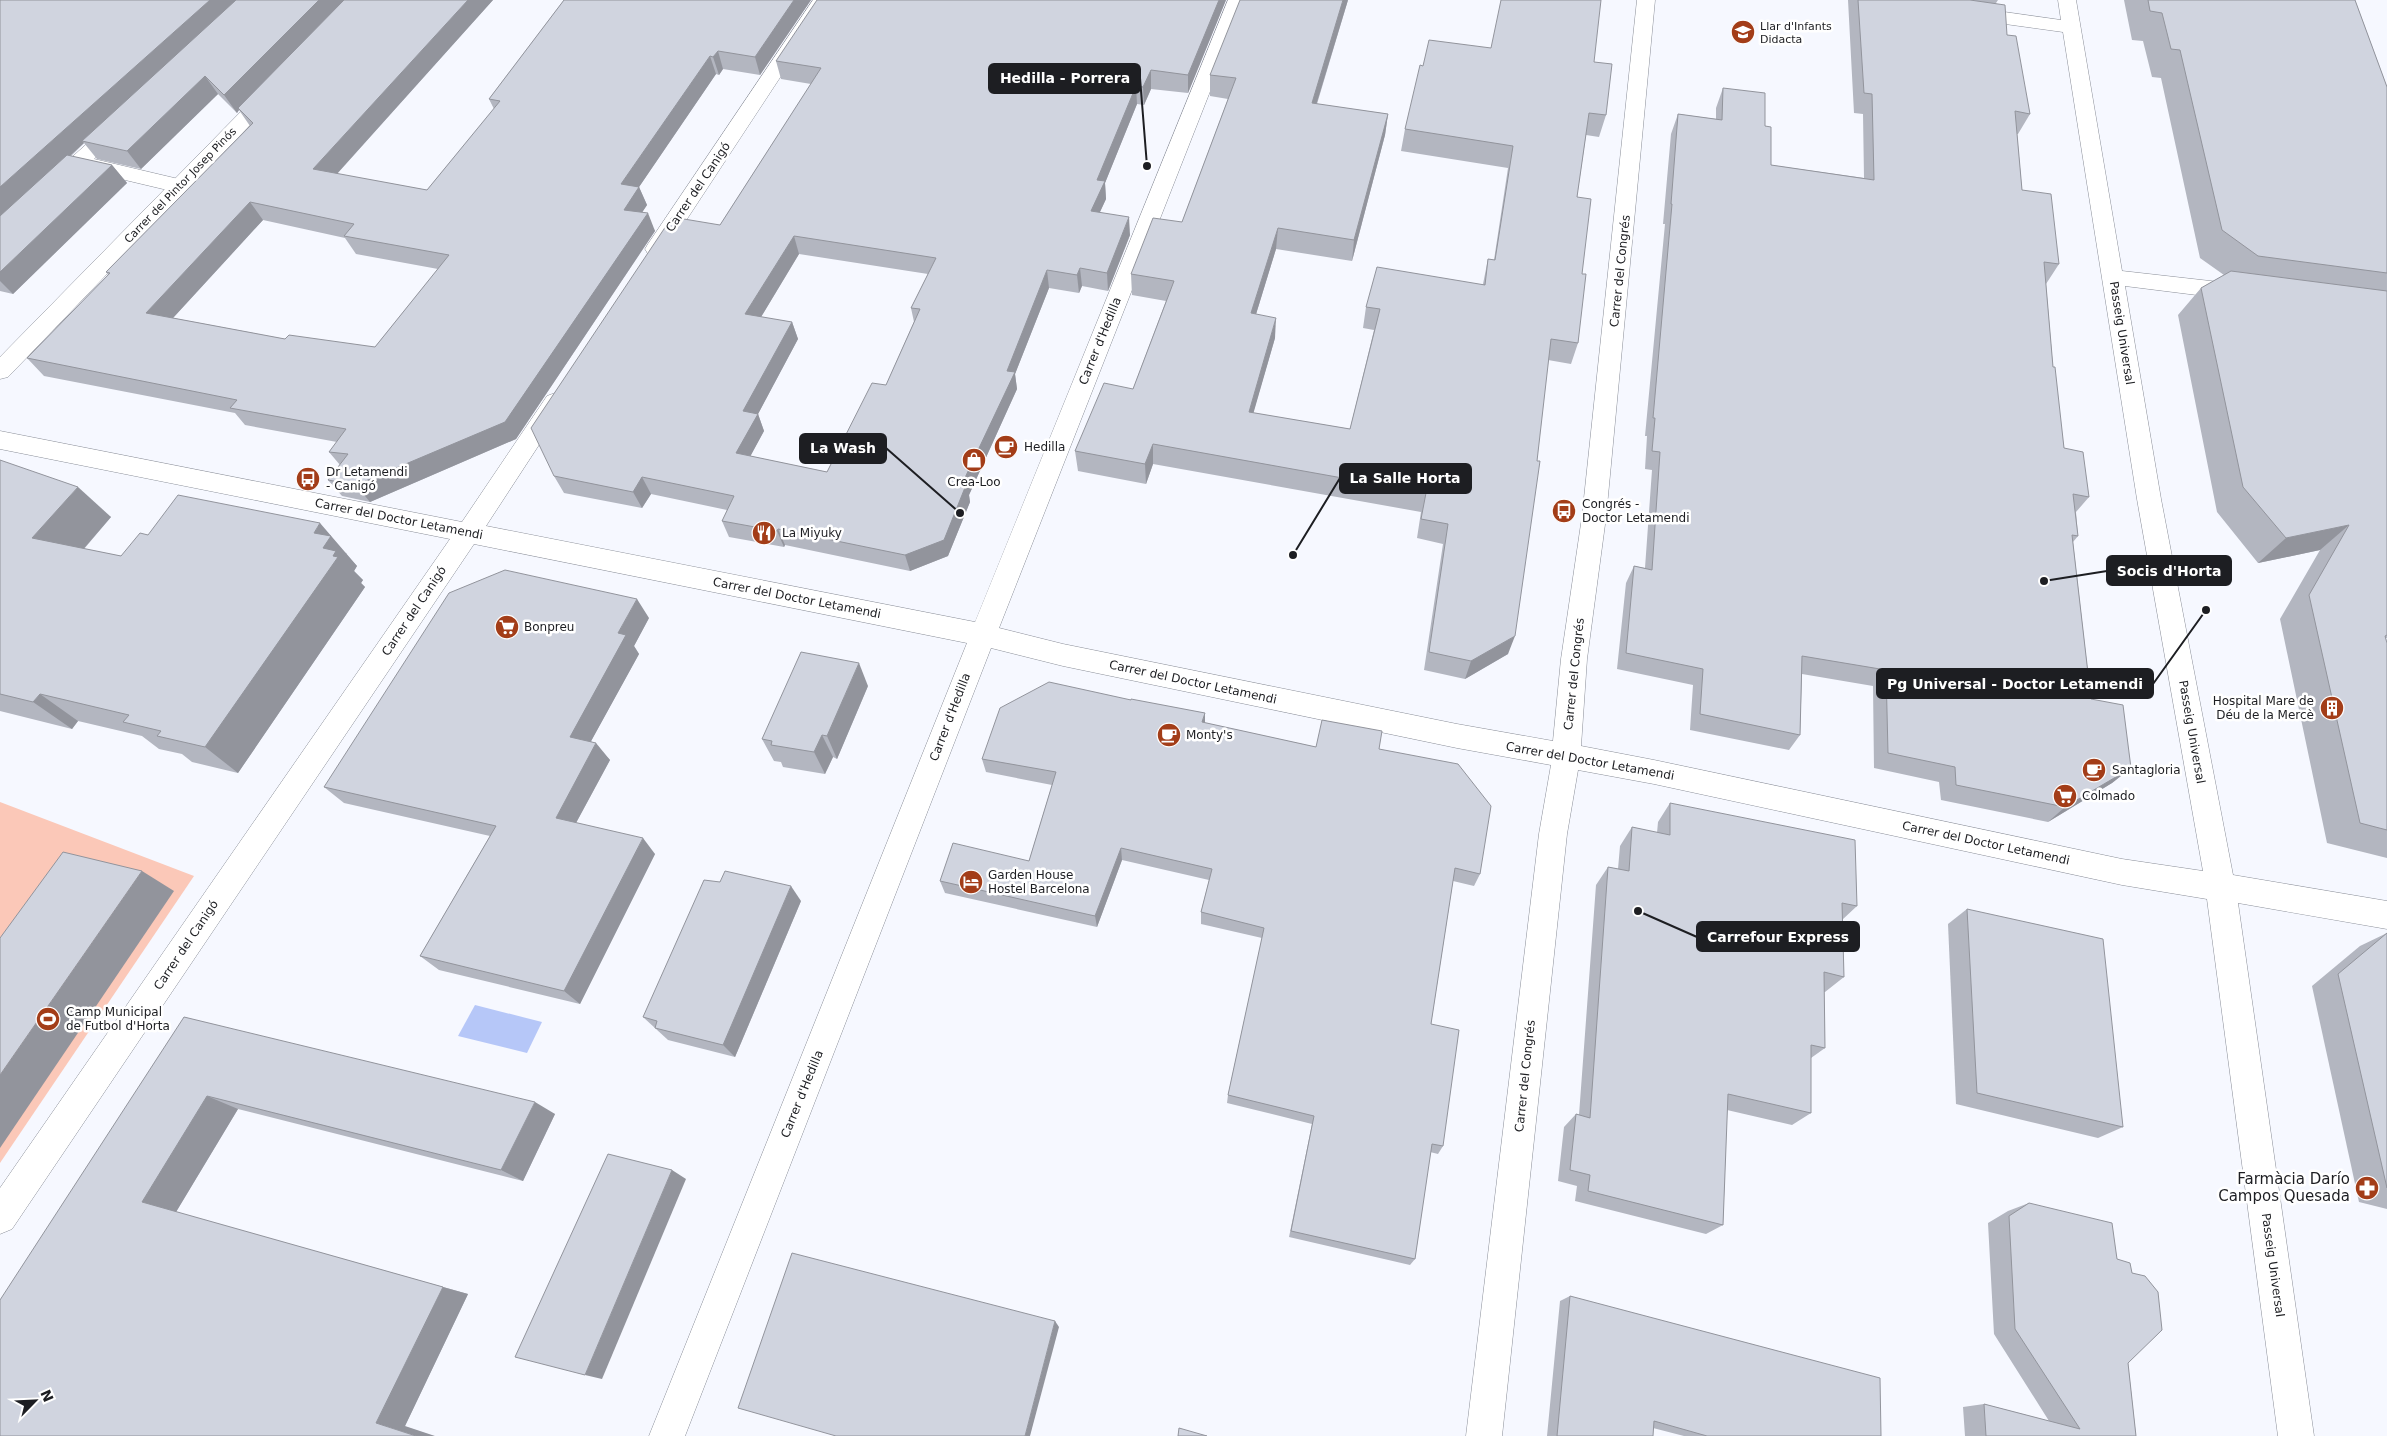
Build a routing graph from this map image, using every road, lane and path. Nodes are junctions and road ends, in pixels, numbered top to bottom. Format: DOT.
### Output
graph roads {
  1 [pos="822,0"];
  2 [pos="1237,0"];
  3 [pos="1646,0"];
  4 [pos="2067,0"];
  5 [pos="1948,11"];
  6 [pos="2071,27"];
  7 [pos="284,78"];
  8 [pos="135,110"];
  9 [pos="78,163"];
  10 [pos="180,186"];
  11 [pos="0,234"];
  12 [pos="645,266"];
  13 [pos="2112,277"];
  14 [pos="2253,294"];
  15 [pos="0,370"];
  16 [pos="567,382"];
  17 [pos="0,440"];
  18 [pos="468,533"];
  19 [pos="983,635"];
  20 [pos="1566,758"];
  21 [pos="2221,889"];
  22 [pos="2387,915"];
  23 [pos="0,1217"];
  24 [pos="667,1436"];
  25 [pos="1484,1436"];
  26 [pos="2296,1436"];
  1 -- 12 [label="street, Carrer del Canigó"];
  2 -- 19 [label="street, Carrer d'Hedilla"];
  3 -- 20 [label="street, Carrer del Congrés"];
  4 -- 6 [label="street, Passeig Universal"];
  5 -- 6 [label="street"];
  6 -- 13 [label="street, Passeig Universal"];
  7 -- 10 [label="street, Carrer del Pintor Josep Pinós"];
  8 -- 9 [label="street"];
  9 -- 10 [label="street"];
  9 -- 11 [label="street"];
  10 -- 15 [label="street, Carrer del Pintor Josep Pinós"];
  13 -- 14 [label="street"];
  13 -- 21 [label="street, Passeig Universal"];
  16 -- 18 [label="street, Carrer del Canigó"];
  17 -- 18 [label="street, Carrer del Doctor Letamendi"];
  18 -- 19 [label="street, Carrer del Doctor Letamendi"];
  18 -- 23 [label="street, Carrer del Canigó"];
  19 -- 20 [label="street, Carrer del Doctor Letamendi"];
  19 -- 24 [label="street, Carrer d'Hedilla"];
  20 -- 21 [label="street, Carrer del Doctor Letamendi"];
  20 -- 25 [label="street, Carrer del Congrés"];
  21 -- 22 [label="street, Carrer del Doctor Letamendi"];
  21 -- 26 [label="street, Passeig Universal"];
}
